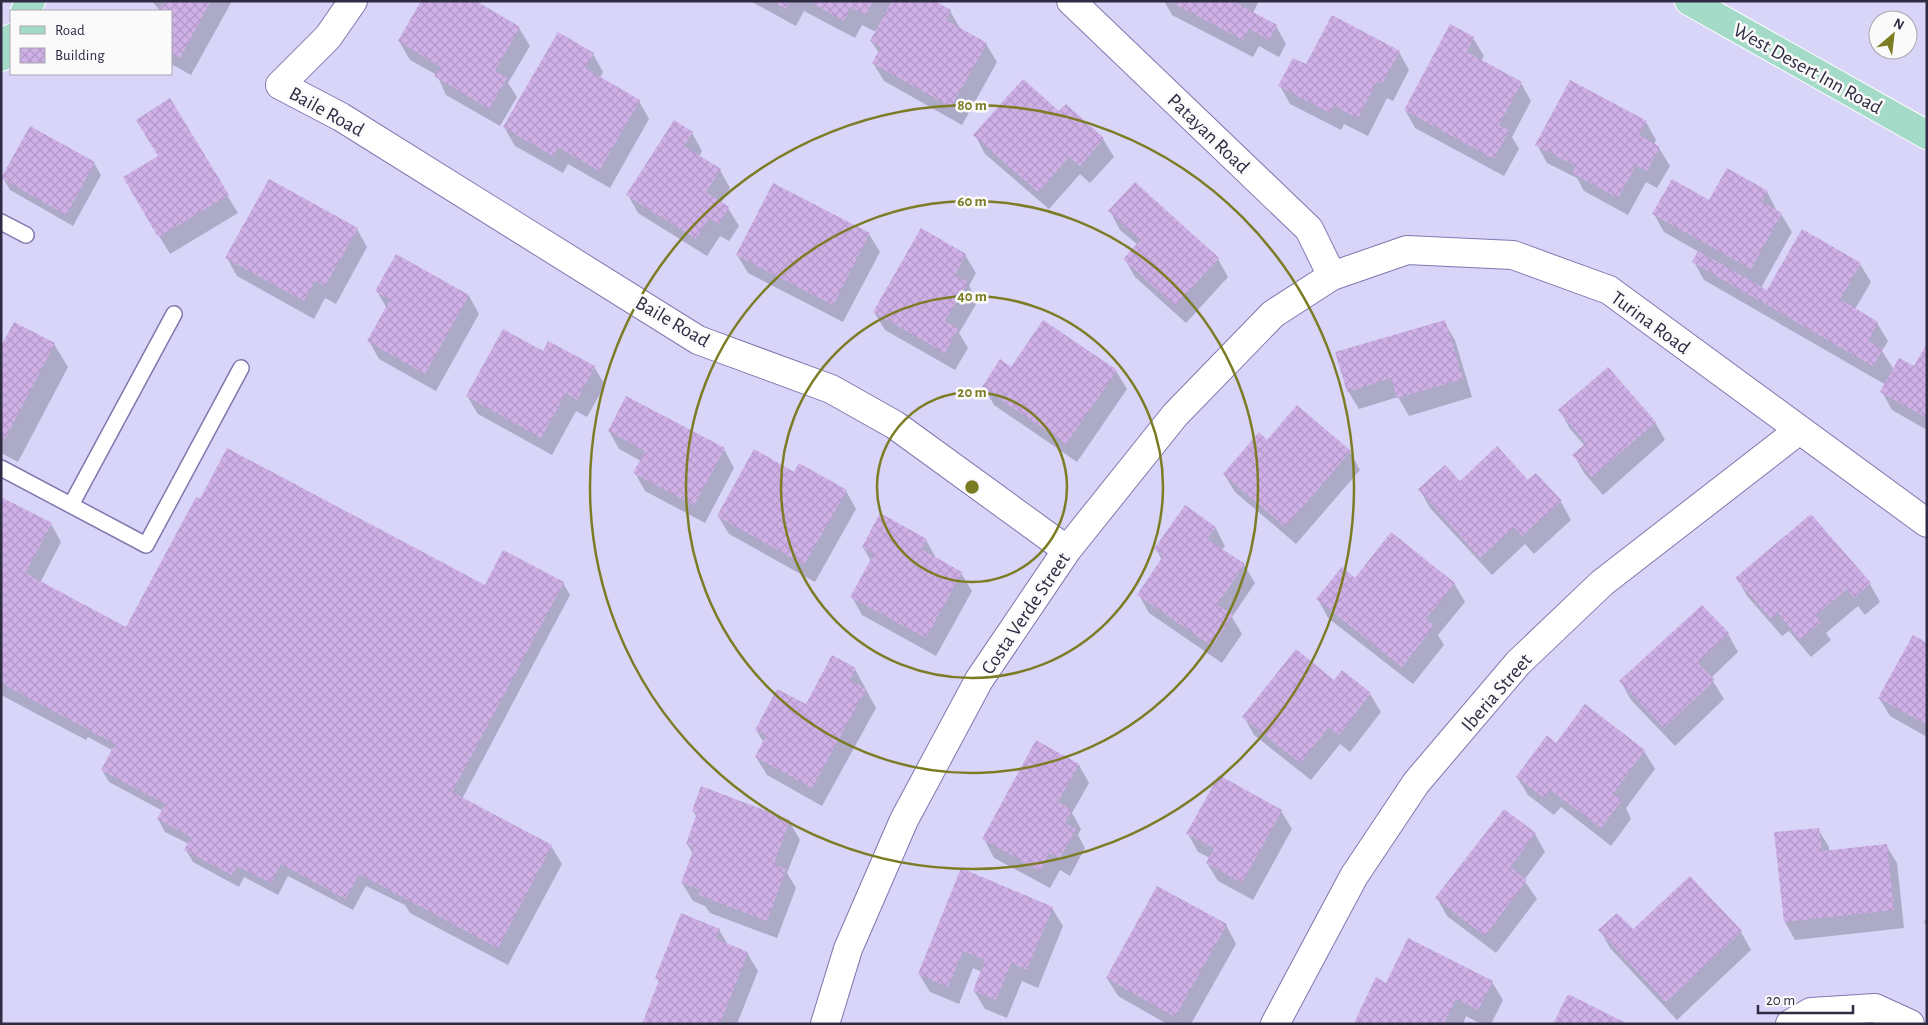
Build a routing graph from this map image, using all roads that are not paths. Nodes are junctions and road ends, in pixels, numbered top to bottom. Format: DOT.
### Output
graph roads {
  1 [pos="353,1"];
  2 [pos="1689,1"];
  3 [pos="1079,4"];
  4 [pos="10,40"];
  5 [pos="1,57"];
  6 [pos="1927,136"];
  7 [pos="1,222"];
  8 [pos="26,235"];
  9 [pos="1332,276"];
  10 [pos="174,314"];
  11 [pos="241,368"];
  12 [pos="1798,431"];
  13 [pos="1,468"];
  14 [pos="71,505"];
  15 [pos="1927,523"];
  16 [pos="1067,550"];
  17 [pos="1801,1018"];
  18 [pos="825,1024"];
  19 [pos="1275,1024"];
  20 [pos="1910,1024"];
  1 -- 16 [label="street, Baile Road"];
  2 -- 6 [label="main road, West Desert Inn Road"];
  3 -- 9 [label="street, Patayan Road"];
  4 -- 5 [label="main road"];
  7 -- 8 [label="lane"];
  9 -- 12 [label="street, Turina Road"];
  9 -- 16 [label="street, Costa Verde Street"];
  10 -- 14 [label="lane"];
  11 -- 14 [label="lane"];
  12 -- 15 [label="street, Turina Road"];
  12 -- 19 [label="street, Iberia Street"];
  13 -- 14 [label="lane"];
  16 -- 18 [label="street, Costa Verde Street"];
  17 -- 20 [label="street"];
}
